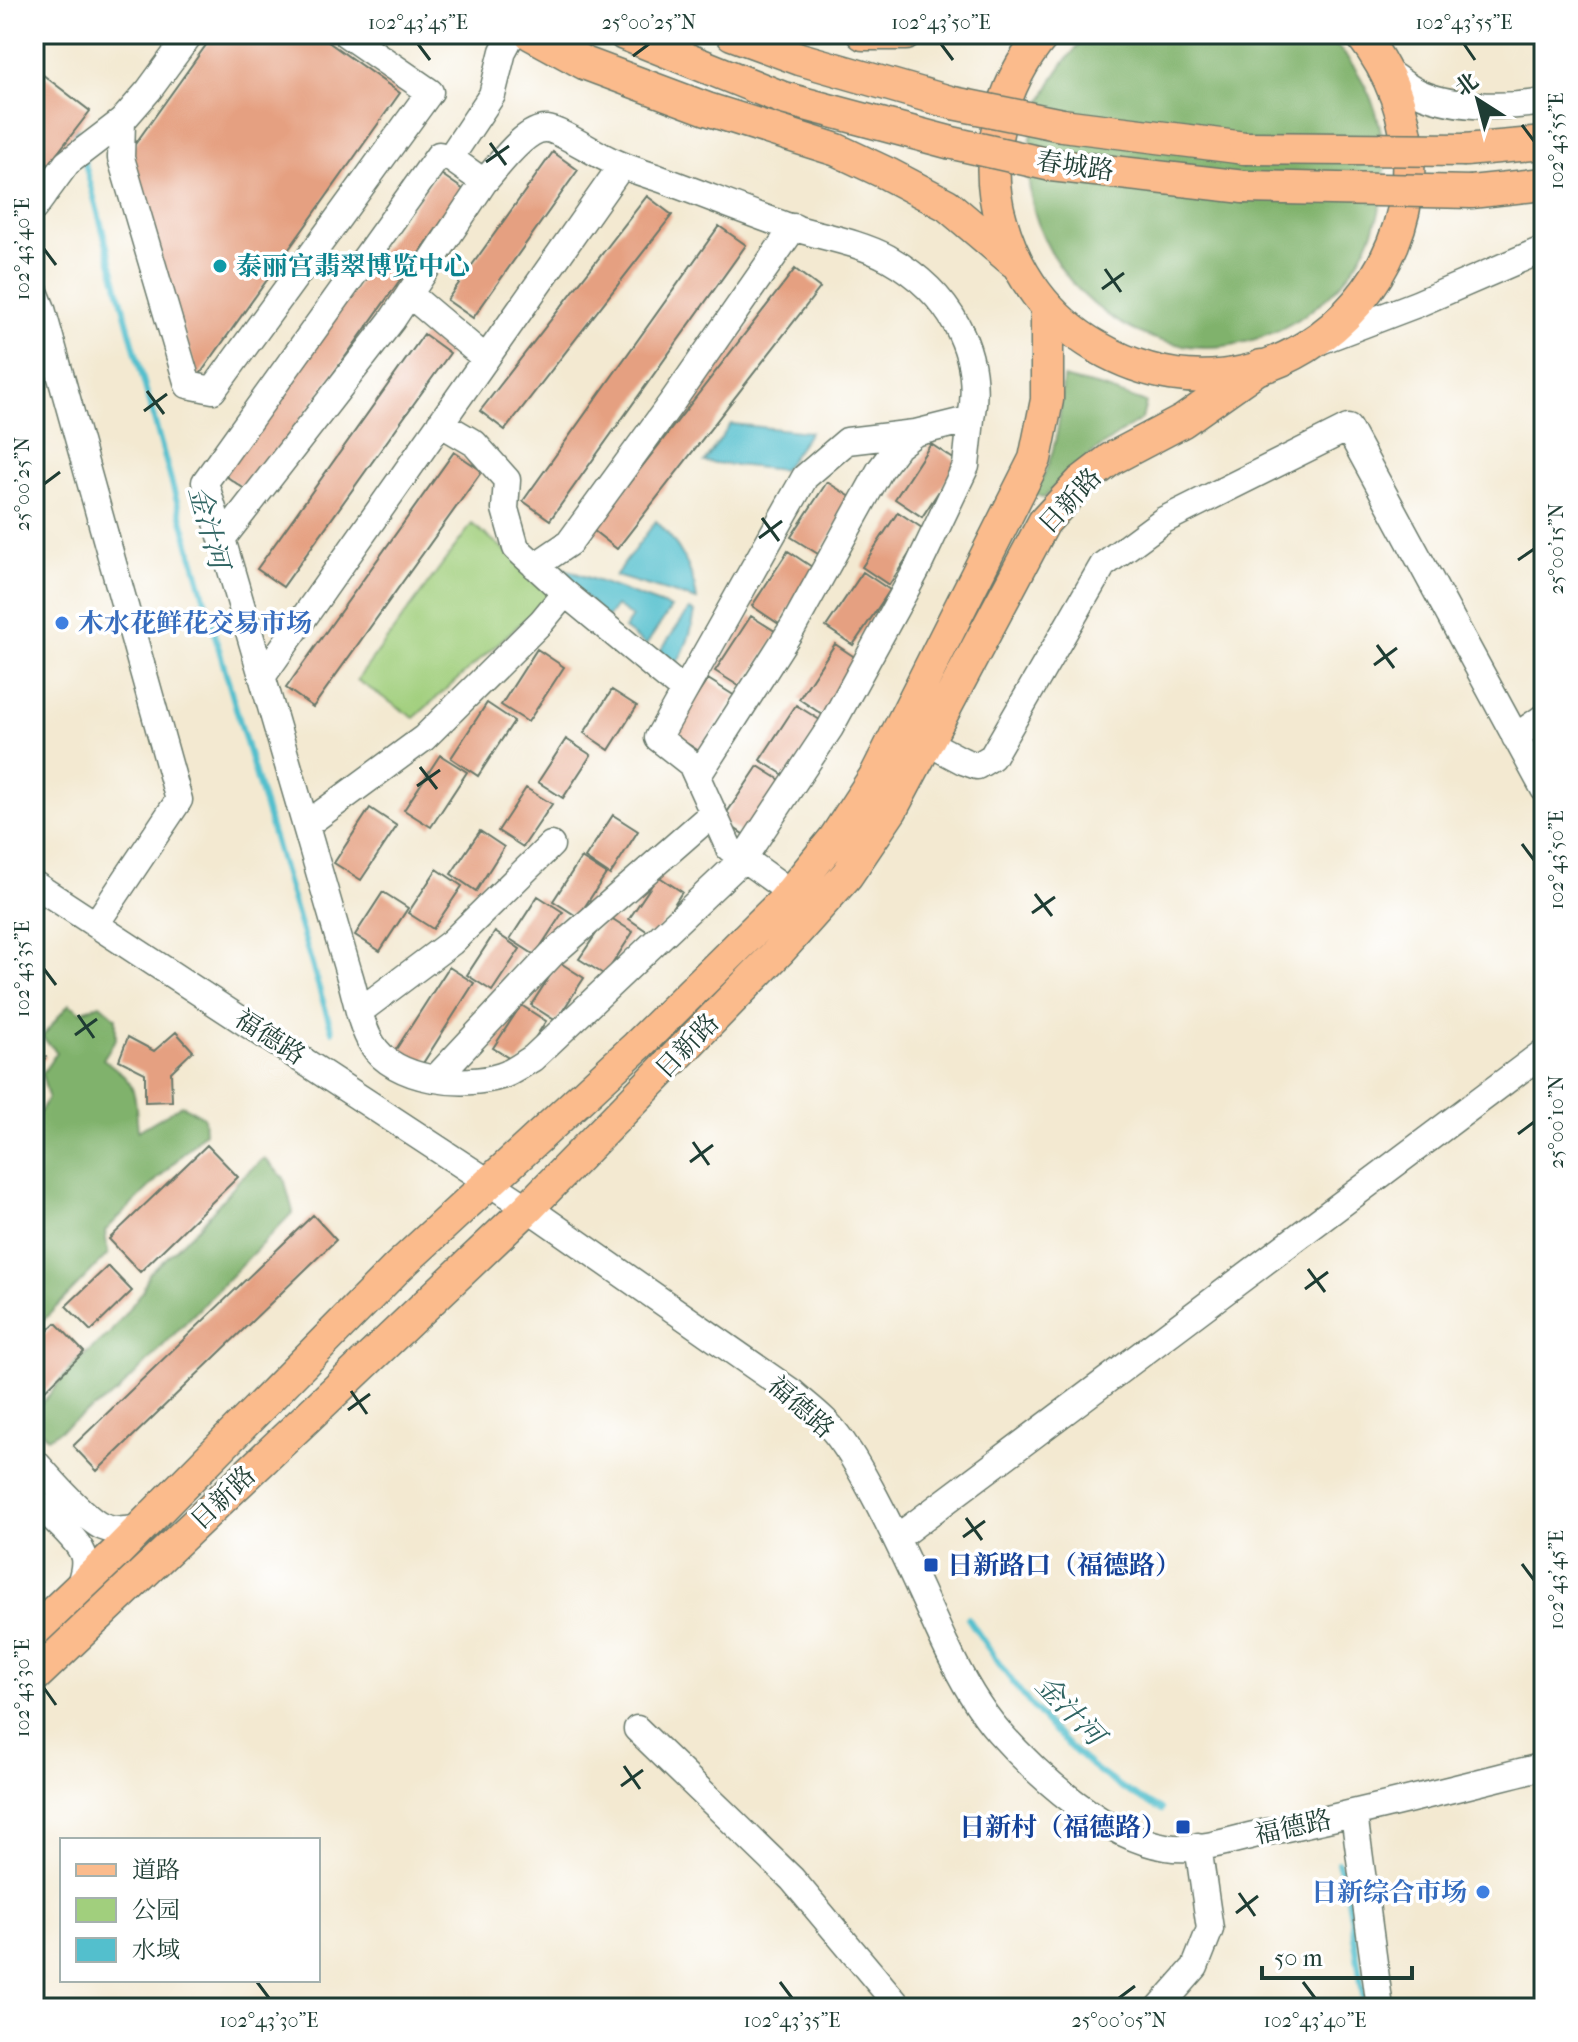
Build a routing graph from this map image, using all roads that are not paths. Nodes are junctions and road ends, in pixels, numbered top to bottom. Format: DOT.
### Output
graph roads {
  1 [pos="190,34"];
  2 [pos="346,34"];
  3 [pos="512,34"];
  4 [pos="531,34"];
  5 [pos="624,34"];
  6 [pos="732,34"];
  7 [pos="863,34"];
  8 [pos="906,34"];
  9 [pos="1044,34"];
  10 [pos="1361,34"];
  11 [pos="1386,71"];
  12 [pos="1544,102"];
  13 [pos="113,127"];
  14 [pos="1544,143"];
  15 [pos="450,158"];
  16 [pos="622,165"];
  17 [pos="484,182"];
  18 [pos="1544,184"];
  19 [pos="34,208"];
  20 [pos="794,227"];
  21 [pos="1544,249"];
  22 [pos="1017,264"];
  23 [pos="34,289"];
  24 [pos="409,294"];
  25 [pos="1047,307"];
  26 [pos="1309,345"];
  27 [pos="485,358"];
  28 [pos="1261,366"];
  29 [pos="971,419"];
  30 [pos="440,423"];
  31 [pos="915,433"];
  32 [pos="222,539"];
  33 [pos="535,566"];
  34 [pos="565,593"];
  35 [pos="262,677"];
  36 [pos="684,691"];
  37 [pos="1544,717"];
  38 [pos="1515,737"];
  39 [pos="927,742"];
  40 [pos="697,777"];
  41 [pos="1544,789"];
  42 [pos="713,813"];
  43 [pos="306,825"];
  44 [pos="551,845"];
  45 [pos="743,859"];
  46 [pos="34,884"];
  47 [pos="790,892"];
  48 [pos="96,924"];
  49 [pos="360,1011"];
  50 [pos="1544,1052"];
  51 [pos="435,1079"];
  52 [pos="491,1183"];
  53 [pos="528,1208"];
  54 [pos="35,1466"];
  55 [pos="34,1500"];
  56 [pos="140,1528"];
  57 [pos="898,1537"];
  58 [pos="78,1590"];
  59 [pos="34,1631"];
  60 [pos="34,1677"];
  61 [pos="637,1729"];
  62 [pos="1544,1766"];
  63 [pos="1354,1814"];
  64 [pos="1198,1846"];
  65 [pos="900,2008"];
  66 [pos="1159,2008"];
  67 [pos="1380,2008"];
  1 -- 13 [label="street"];
  2 -- 13 [label="street"];
  3 -- 15 [label="street"];
  4 -- 22 [label="main road"];
  5 -- 18 [label="main road, 春城路, bridge"];
  6 -- 14 [label="main road, 春城路, bridge"];
  7 -- 8 [label="main road"];
  9 -- 22 [label="main road"];
  10 -- 11 [label="main road"];
  11 -- 12 [label="street"];
  11 -- 26 [label="main road"];
  13 -- 19 [label="street"];
  15 -- 17 [label="street"];
  15 -- 32 [label="street"];
  16 -- 17 [label="street"];
  16 -- 20 [label="street"];
  16 -- 27 [label="street"];
  17 -- 24 [label="street"];
  20 -- 29 [label="street"];
  20 -- 33 [label="street"];
  21 -- 26 [label="street"];
  22 -- 25 [label="main road"];
  23 -- 48 [label="street"];
  24 -- 27 [label="street"];
  24 -- 32 [label="street"];
  25 -- 28 [label="main road"];
  25 -- 47 [label="main road, 日新路"];
  26 -- 28 [label="main road"];
  27 -- 30 [label="street"];
  28 -- 39 [label="main road, 日新路"];
  29 -- 31 [label="street"];
  29 -- 45 [label="street"];
  30 -- 33 [label="street"];
  30 -- 35 [label="street"];
  31 -- 36 [label="street"];
  31 -- 40 [label="street"];
  32 -- 35 [label="street"];
  33 -- 34 [label="street"];
  34 -- 36 [label="street"];
  34 -- 43 [label="street"];
  35 -- 43 [label="street"];
  36 -- 40 [label="street"];
  37 -- 38 [label="street"];
  38 -- 39 [label="street"];
  38 -- 41 [label="street"];
  39 -- 53 [label="main road, 日新路"];
  40 -- 42 [label="street"];
  42 -- 45 [label="street"];
  42 -- 51 [label="street"];
  43 -- 49 [label="street"];
  44 -- 49 [label="street"];
  45 -- 47 [label="street"];
  45 -- 51 [label="street"];
  46 -- 48 [label="street, 福德路"];
  47 -- 52 [label="main road, 日新路"];
  48 -- 52 [label="street, 福德路"];
  49 -- 51 [label="street"];
  50 -- 57 [label="street"];
  52 -- 53 [label="street, 福德路"];
  52 -- 56 [label="main road, 日新路"];
  53 -- 57 [label="street, 福德路"];
  53 -- 60 [label="main road, 日新路"];
  54 -- 56 [label="street"];
  55 -- 58 [label="street"];
  56 -- 58 [label="main road, 日新路"];
  57 -- 64 [label="street, 福德路"];
  58 -- 59 [label="main road, 日新路"];
  61 -- 65 [label="street"];
  62 -- 63 [label="street, 福德路"];
  63 -- 64 [label="street, 福德路"];
  63 -- 67 [label="street"];
  64 -- 66 [label="street"];
}
